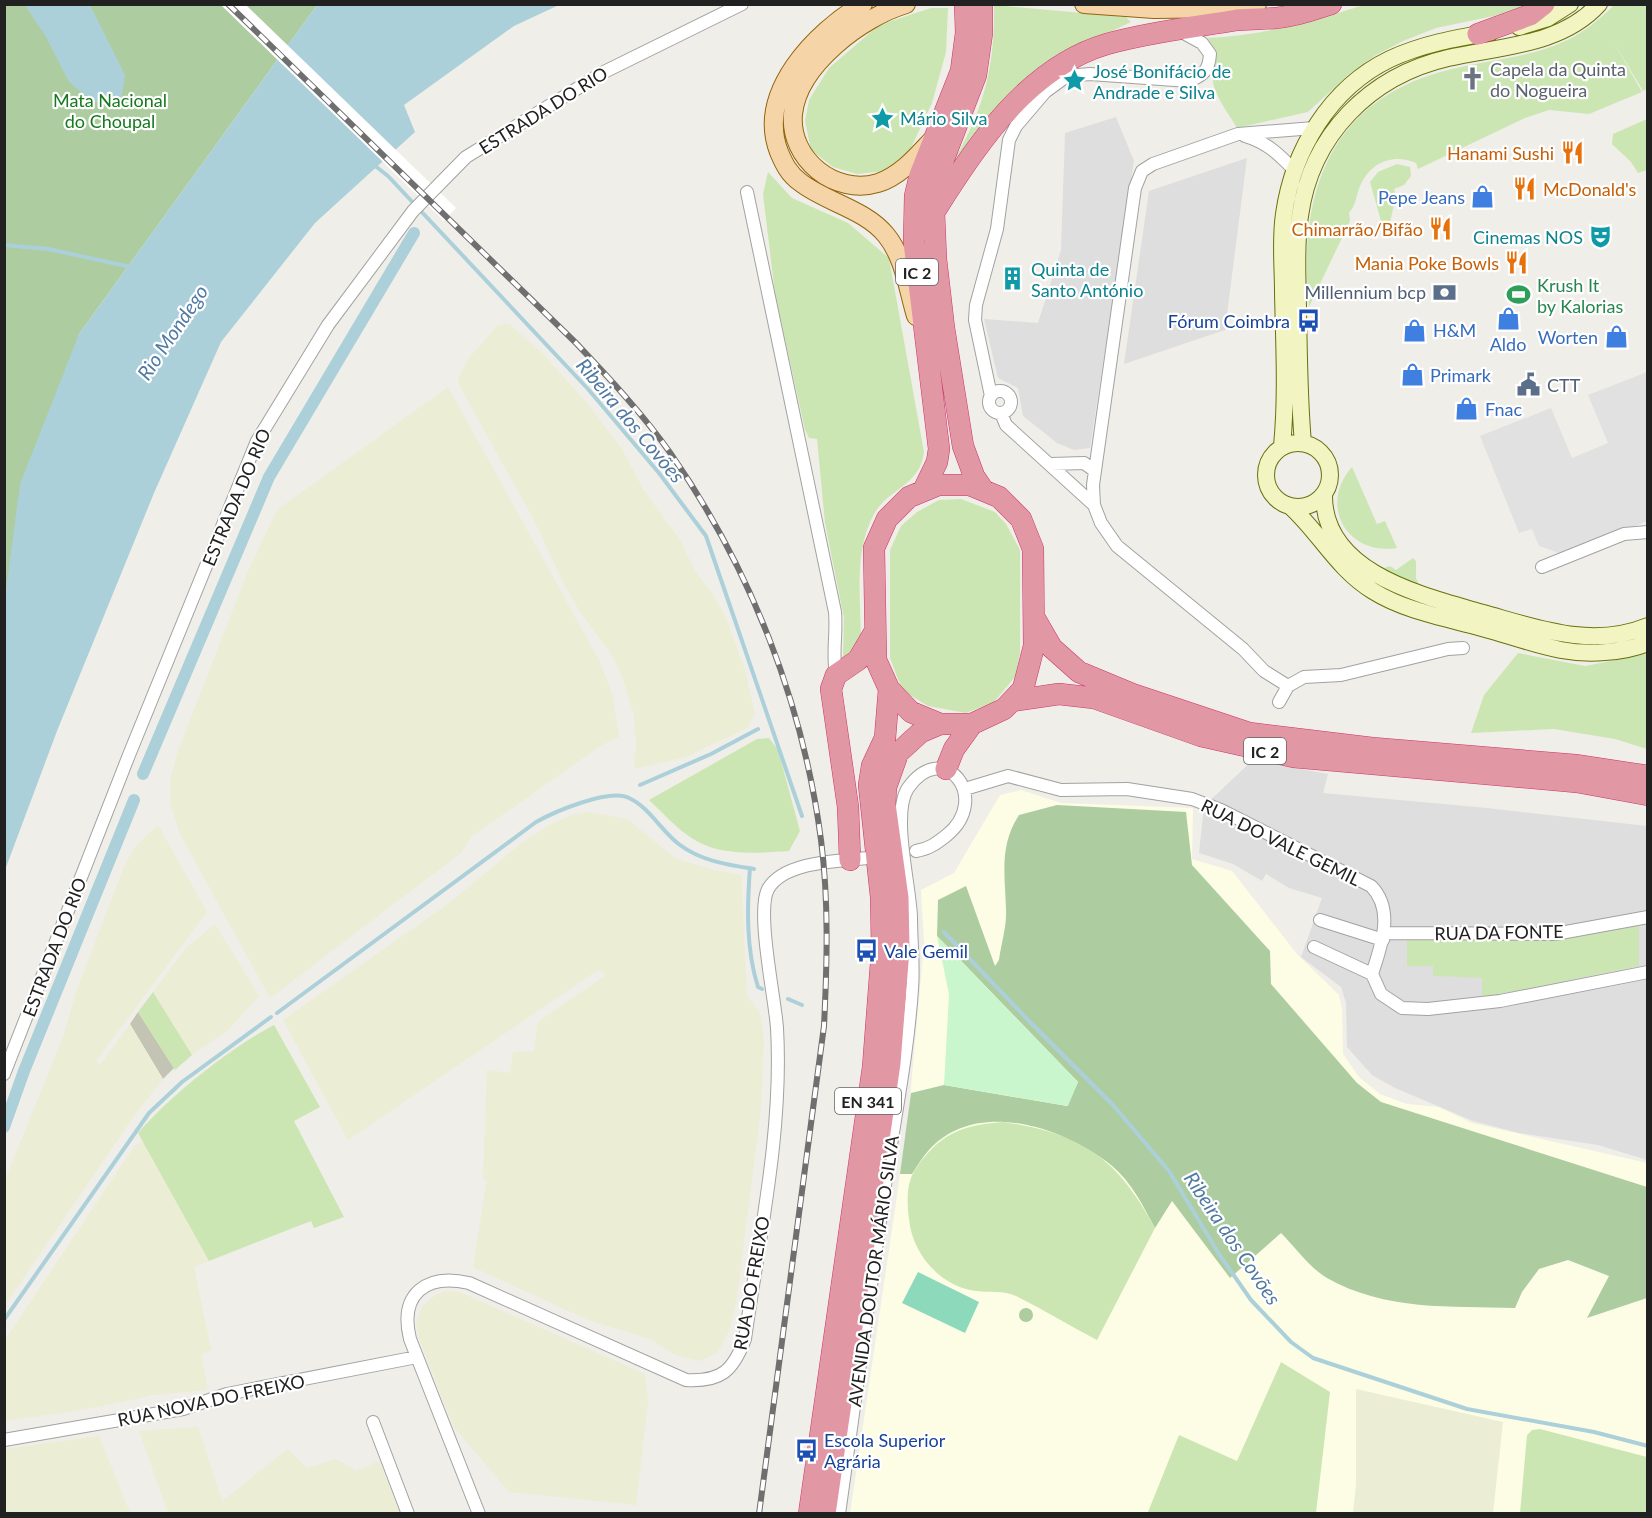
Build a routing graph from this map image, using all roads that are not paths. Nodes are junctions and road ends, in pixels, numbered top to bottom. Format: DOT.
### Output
graph roads {
  1 [pos="742,4"];
  2 [pos="862,4"];
  3 [pos="906,4"];
  4 [pos="965,4"];
  5 [pos="982,4"];
  6 [pos="1084,4"];
  7 [pos="1257,4"];
  8 [pos="1271,4"];
  9 [pos="1331,4"];
  10 [pos="1544,4"];
  11 [pos="1570,4"];
  12 [pos="1599,4"];
  13 [pos="1204,5"];
  14 [pos="1240,20"];
  15 [pos="1180,31"];
  16 [pos="1478,34"];
  17 [pos="953,116"];
  18 [pos="1314,128"];
  19 [pos="1238,134"];
  20 [pos="937,135"];
  21 [pos="1294,170"];
  22 [pos="747,192"];
  23 [pos="934,212"];
  24 [pos="925,348"];
  25 [pos="991,396"];
  26 [pos="1001,413"];
  27 [pos="1303,443"];
  28 [pos="1282,446"];
  29 [pos="1097,448"];
  30 [pos="1051,464"];
  31 [pos="1080,464"];
  32 [pos="1095,471"];
  33 [pos="1068,480"];
  34 [pos="1094,485"];
  35 [pos="923,491"];
  36 [pos="984,491"];
  37 [pos="1081,491"];
  38 [pos="1324,495"];
  39 [pos="1094,505"];
  40 [pos="1290,506"];
  41 [pos="1647,532"];
  42 [pos="1542,567"];
  43 [pos="1034,617"];
  44 [pos="1647,626"];
  45 [pos="876,629"];
  46 [pos="1647,643"];
  47 [pos="1463,648"];
  48 [pos="842,671"];
  49 [pos="886,683"];
  50 [pos="1288,686"];
  51 [pos="1012,701"];
  52 [pos="1280,702"];
  53 [pos="940,724"];
  54 [pos="972,724"];
  55 [pos="946,769"];
  56 [pos="1647,776"];
  57 [pos="965,789"];
  58 [pos="1647,795"];
  59 [pos="916,851"];
  60 [pos="859,859"];
  61 [pos="1647,917"];
  62 [pos="1320,920"];
  63 [pos="1384,936"];
  64 [pos="1314,947"];
  65 [pos="1647,972"];
  66 [pos="1372,974"];
  67 [pos="4,1074"];
  68 [pos="417,1357"];
  69 [pos="373,1422"];
  70 [pos="4,1440"];
  71 [pos="408,1514"];
  72 [pos="479,1514"];
  73 [pos="809,1514"];
  74 [pos="825,1514"];
  75 [pos="839,1514"];
  1 -- 67 [label="street, ESTRADA DO RIO"];
  2 -- 24 [label="main road"];
  3 -- 20 [label="main road"];
  4 -- 17 [label="highway, IC 2"];
  5 -- 17 [label="highway, IC 2"];
  6 -- 13 [label="main road"];
  7 -- 13 [label="main road"];
  8 -- 14 [label="highway"];
  9 -- 14 [label="highway"];
  10 -- 16 [label="highway"];
  11 -- 16 [label="main road"];
  12 -- 27 [label="main road"];
  14 -- 15 [label="highway"];
  15 -- 23 [label="highway"];
  15 -- 25 [label="street"];
  16 -- 18 [label="main road"];
  17 -- 20 [label="highway, IC 2"];
  17 -- 23 [label="highway, IC 2"];
  18 -- 19 [label="street"];
  18 -- 21 [label="main road"];
  19 -- 21 [label="street"];
  19 -- 29 [label="street"];
  20 -- 24 [label="highway, IC 2"];
  21 -- 28 [label="main road"];
  22 -- 48 [label="street"];
  23 -- 36 [label="highway, IC 2"];
  24 -- 35 [label="highway, IC 2"];
  25 -- 26 [label="street"];
  25 -- 26 [label="street"];
  26 -- 30 [label="street"];
  27 -- 28 [label="main road"];
  27 -- 38 [label="main road"];
  28 -- 40 [label="main road"];
  29 -- 31 [label="street"];
  29 -- 32 [label="street"];
  30 -- 31 [label="street"];
  30 -- 33 [label="street"];
  31 -- 32 [label="street"];
  31 -- 33 [label="street"];
  32 -- 34 [label="street"];
  33 -- 37 [label="street"];
  34 -- 37 [label="street"];
  34 -- 39 [label="street"];
  35 -- 36 [label="highway"];
  35 -- 45 [label="highway"];
  36 -- 43 [label="highway"];
  37 -- 39 [label="street"];
  38 -- 40 [label="main road"];
  38 -- 44 [label="main road"];
  39 -- 50 [label="street"];
  40 -- 46 [label="main road"];
  41 -- 42 [label="street"];
  43 -- 51 [label="highway"];
  43 -- 56 [label="highway, IC 2"];
  45 -- 48 [label="highway"];
  45 -- 49 [label="highway"];
  47 -- 50 [label="street"];
  48 -- 49 [label="highway"];
  48 -- 60 [label="highway"];
  49 -- 53 [label="highway"];
  49 -- 73 [label="highway, EN 341"];
  50 -- 52 [label="street"];
  51 -- 54 [label="highway"];
  51 -- 58 [label="highway, IC 2"];
  53 -- 54 [label="highway"];
  53 -- 74 [label="highway, EN 341"];
  54 -- 55 [label="highway"];
  55 -- 57 [label="street"];
  55 -- 75 [label="street, AVENIDA DOUTOR MÁRIO SILVA"];
  57 -- 59 [label="street"];
  57 -- 63 [label="street, RUA DO VALE GEMIL"];
  60 -- 68 [label="street, RUA DO FREIXO"];
  61 -- 63 [label="street, RUA DA FONTE"];
  62 -- 63 [label="street, RUA DA FONTE"];
  63 -- 66 [label="street"];
  64 -- 66 [label="street"];
  65 -- 66 [label="street"];
  68 -- 70 [label="street, RUA NOVA DO FREIXO"];
  68 -- 72 [label="street, RUA DO FREIXO"];
  69 -- 71 [label="street"];
}
